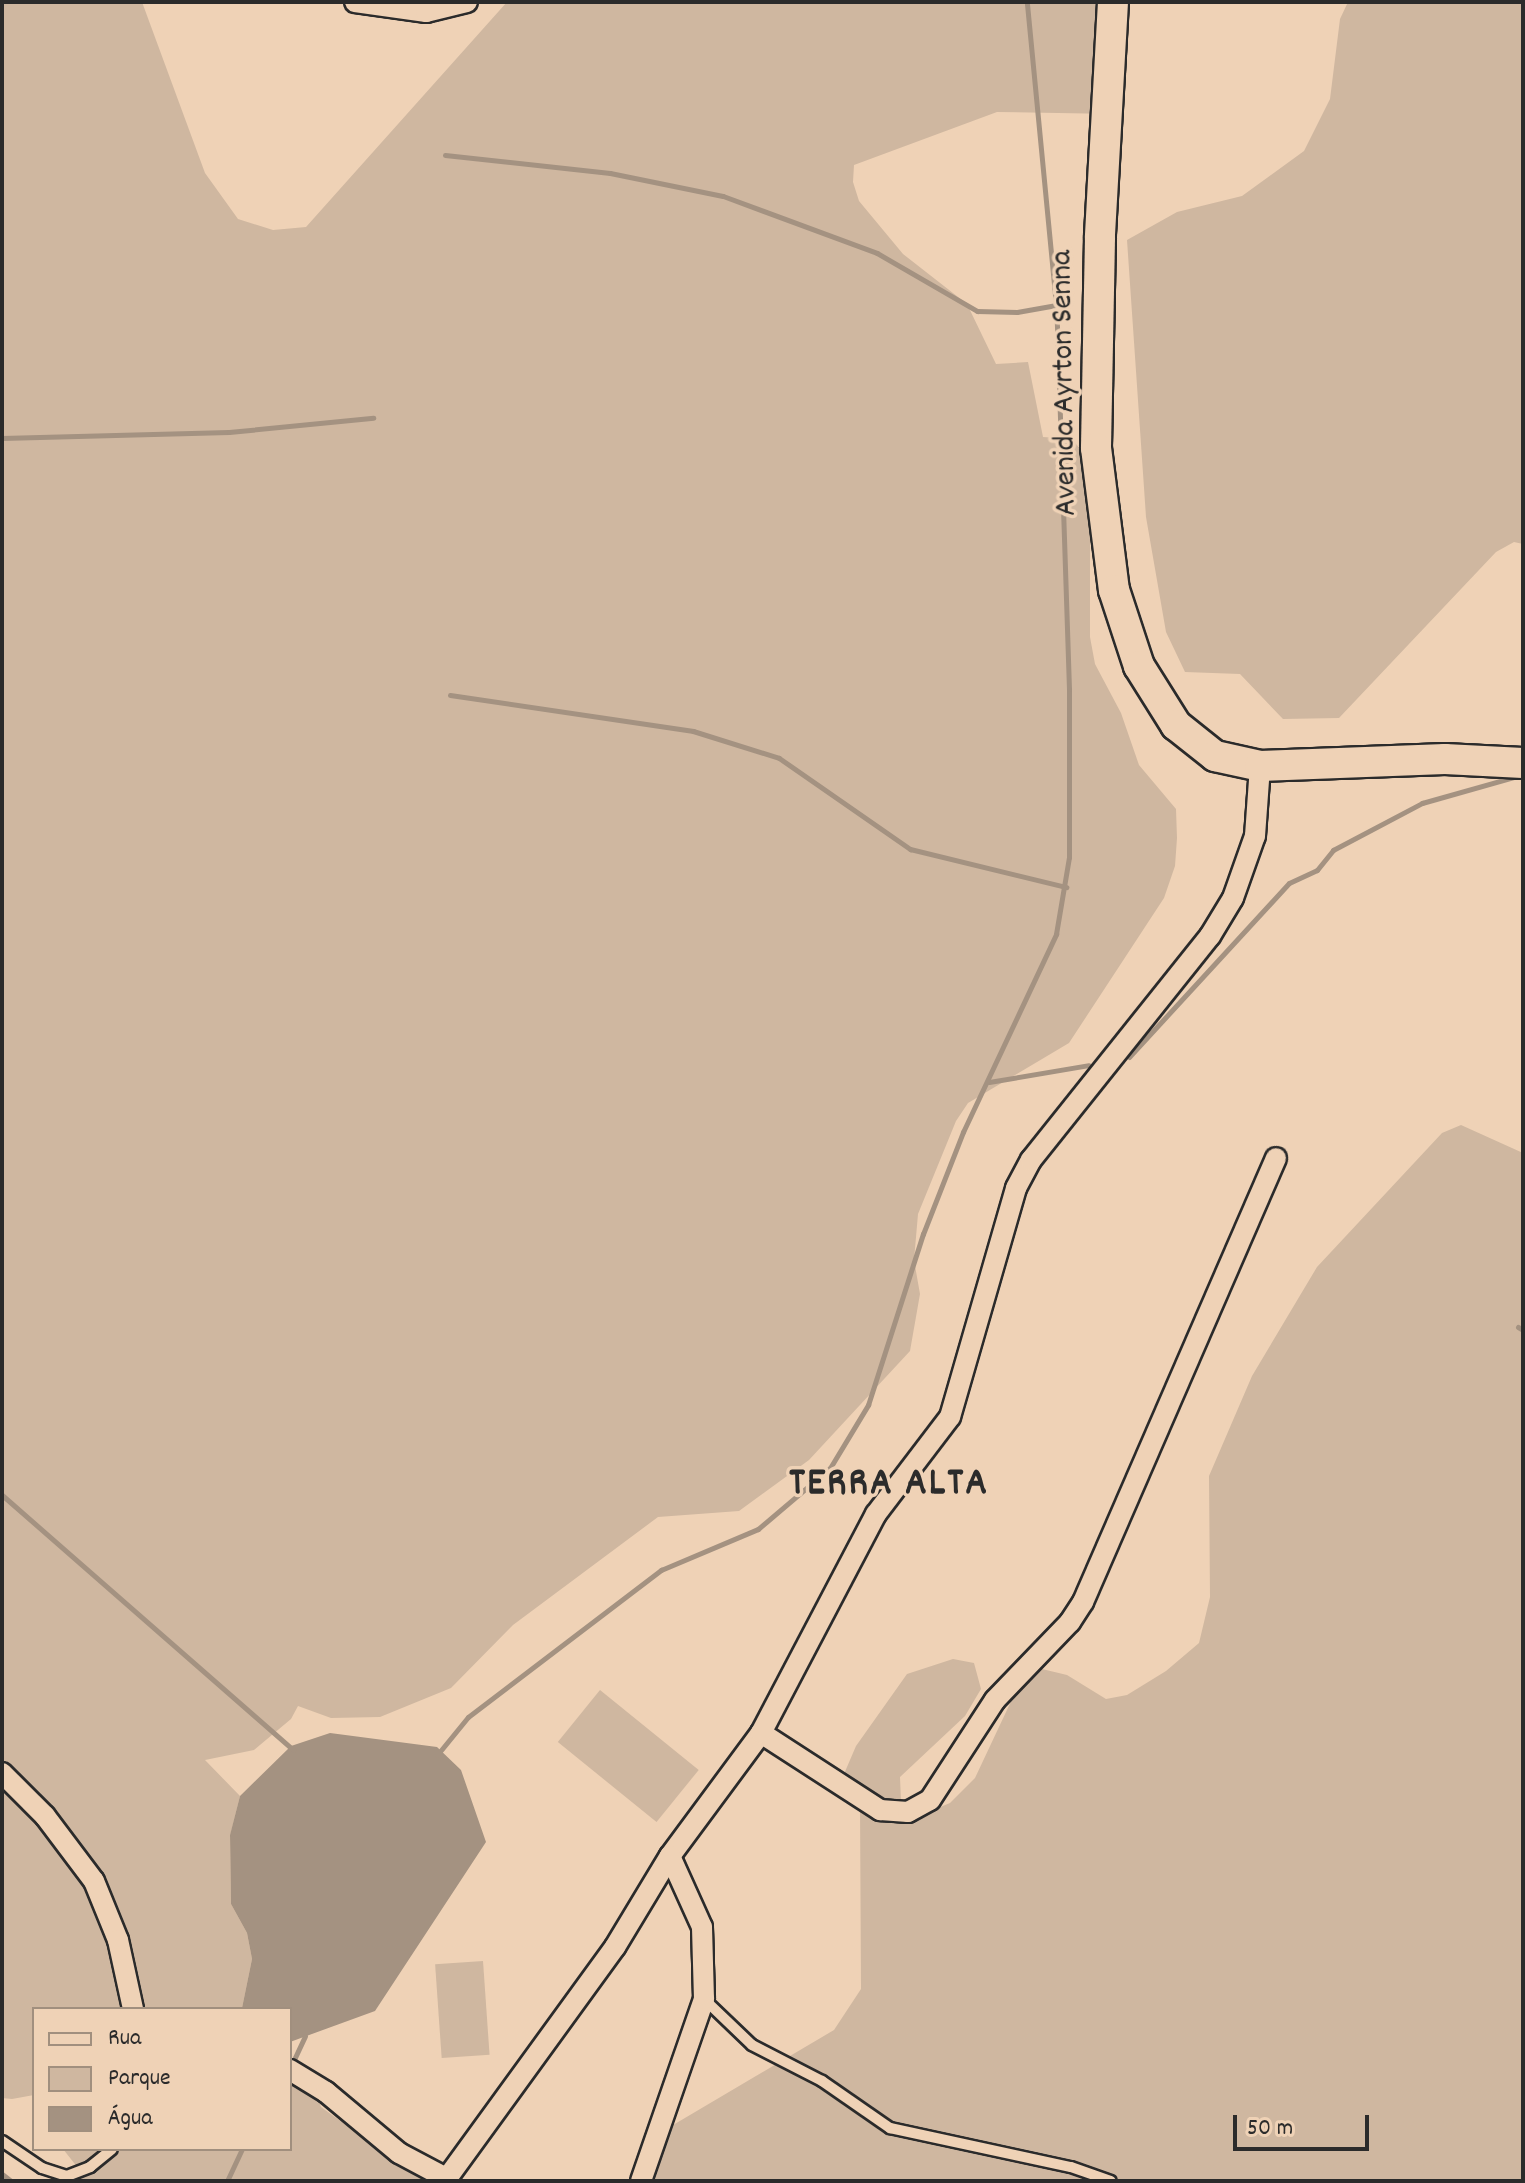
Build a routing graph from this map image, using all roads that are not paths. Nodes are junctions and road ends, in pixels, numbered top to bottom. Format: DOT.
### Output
graph roads {
  1 [pos="355,2"];
  2 [pos="467,2"];
  3 [pos="1113,2"];
  4 [pos="1523,763"];
  5 [pos="1260,766"];
  6 [pos="1276,1158"];
  7 [pos="761,1733"];
  8 [pos="2,1773"];
  9 [pos="670,1856"];
  10 [pos="704,1999"];
  11 [pos="133,2007"];
  12 [pos="292,2071"];
  13 [pos="2,2141"];
  14 [pos="110,2151"];
  15 [pos="446,2179"];
  16 [pos="641,2181"];
  17 [pos="1111,2181"];
  1 -- 2 [label="street"];
  3 -- 5 [label="street, Avenida Ayrton Senna"];
  4 -- 5 [label="street, Avenida Ayrton Senna"];
  5 -- 7 [label="street"];
  6 -- 7 [label="street"];
  7 -- 9 [label="street"];
  8 -- 11 [label="street"];
  9 -- 10 [label="street"];
  9 -- 15 [label="street"];
  10 -- 16 [label="street"];
  10 -- 17 [label="lane"];
  12 -- 15 [label="street"];
  13 -- 14 [label="lane"];
}
